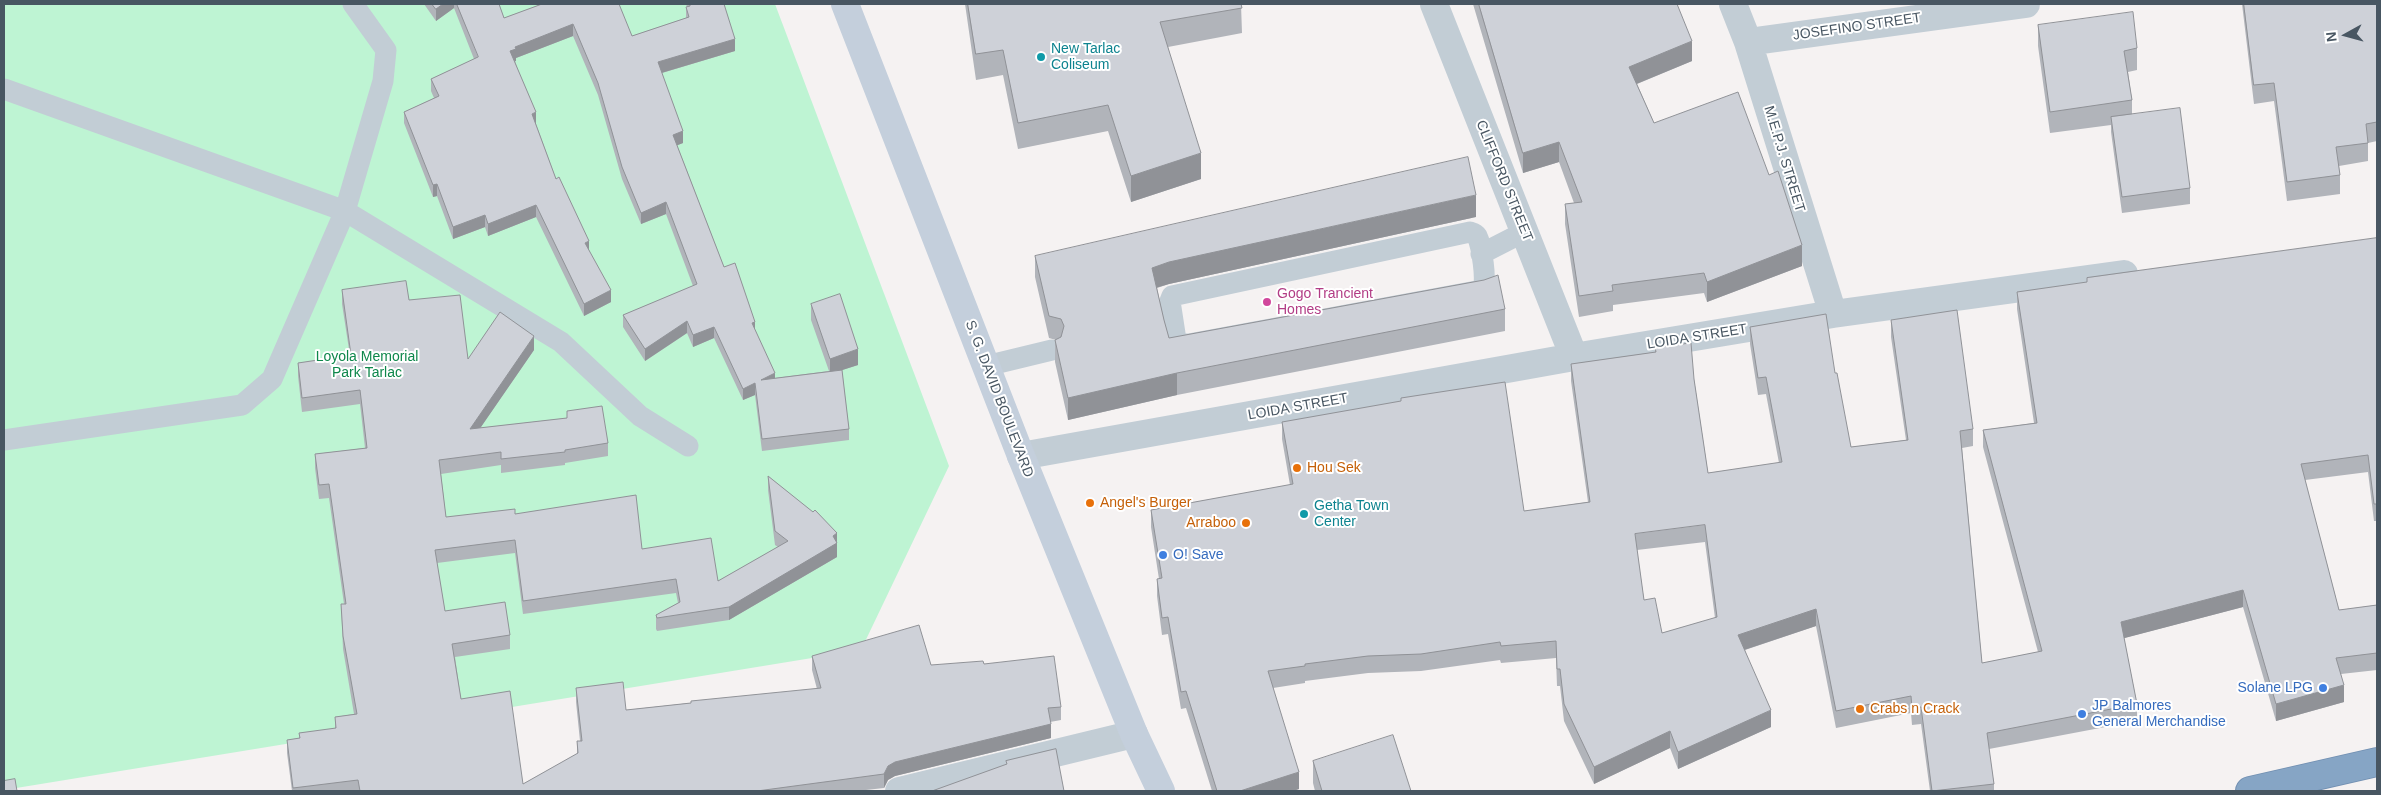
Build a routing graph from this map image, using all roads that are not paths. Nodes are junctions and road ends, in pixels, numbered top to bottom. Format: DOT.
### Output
graph roads {
  1 [pos="353,4"];
  2 [pos="845,4"];
  3 [pos="1434,4"];
  4 [pos="1733,4"];
  5 [pos="2026,4"];
  6 [pos="1748,42"];
  7 [pos="4,89"];
  8 [pos="345,211"];
  9 [pos="1524,232"];
  10 [pos="1481,254"];
  11 [pos="2150,270"];
  12 [pos="1833,314"];
  13 [pos="1052,350"];
  14 [pos="1574,357"];
  15 [pos="986,366"];
  16 [pos="4,440"];
  17 [pos="688,446"];
  18 [pos="1020,456"];
  19 [pos="1134,734"];
  20 [pos="2377,762"];
  21 [pos="899,791"];
  22 [pos="1161,791"];
  23 [pos="2250,791"];
  1 -- 8 [label="lane"];
  2 -- 15 [label="street, S. G. DAVID BOULEVARD"];
  3 -- 9 [label="street, CLIFFORD STREET"];
  4 -- 6 [label="street, M.E.P.J. STREET"];
  5 -- 6 [label="street, JOSEFINO STREET"];
  6 -- 12 [label="street, M.E.P.J. STREET"];
  7 -- 8 [label="lane"];
  8 -- 16 [label="lane"];
  8 -- 17 [label="lane"];
  9 -- 10 [label="lane"];
  9 -- 14 [label="street, CLIFFORD STREET"];
  10 -- 10 [label="lane"];
  11 -- 12 [label="street, LOIDA STREET"];
  12 -- 14 [label="street, LOIDA STREET"];
  13 -- 15 [label="lane"];
  14 -- 18 [label="street, LOIDA STREET"];
  15 -- 18 [label="street, S. G. DAVID BOULEVARD"];
  18 -- 19 [label="street, S. G. DAVID BOULEVARD"];
  19 -- 21 [label="street"];
  19 -- 22 [label="street, S. G. DAVID BOULEVARD"];
  20 -- 23 [label="highway"];
}
